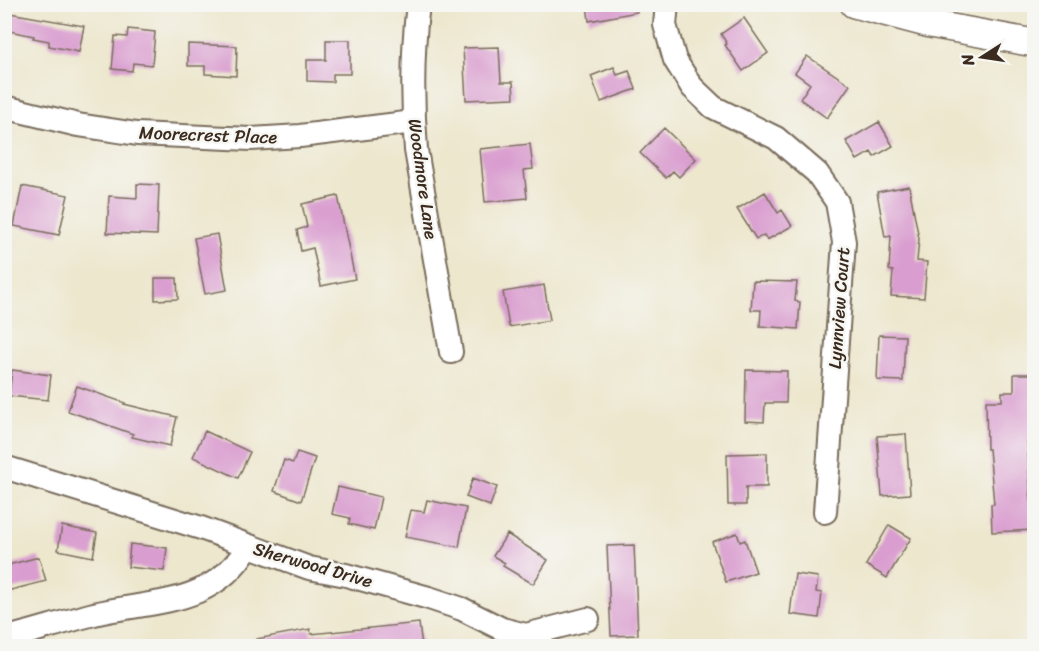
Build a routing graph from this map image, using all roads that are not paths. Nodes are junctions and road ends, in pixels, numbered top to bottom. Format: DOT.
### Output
graph roads {
  1 [pos="418,4"];
  2 [pos="667,4"];
  3 [pos="854,4"];
  4 [pos="1035,43"];
  5 [pos="4,107"];
  6 [pos="414,122"];
  7 [pos="451,352"];
  8 [pos="4,467"];
  9 [pos="825,512"];
  10 [pos="248,546"];
  11 [pos="588,619"];
  12 [pos="4,639"];
  1 -- 6 [label="street, Woodmore Lane"];
  2 -- 9 [label="street, Lynnview Court"];
  3 -- 4 [label="street"];
  5 -- 6 [label="street, Moorecrest Place"];
  6 -- 7 [label="street, Woodmore Lane"];
  8 -- 10 [label="street, Sherwood Drive"];
  10 -- 11 [label="street, Sherwood Drive"];
  10 -- 12 [label="street"];
}
